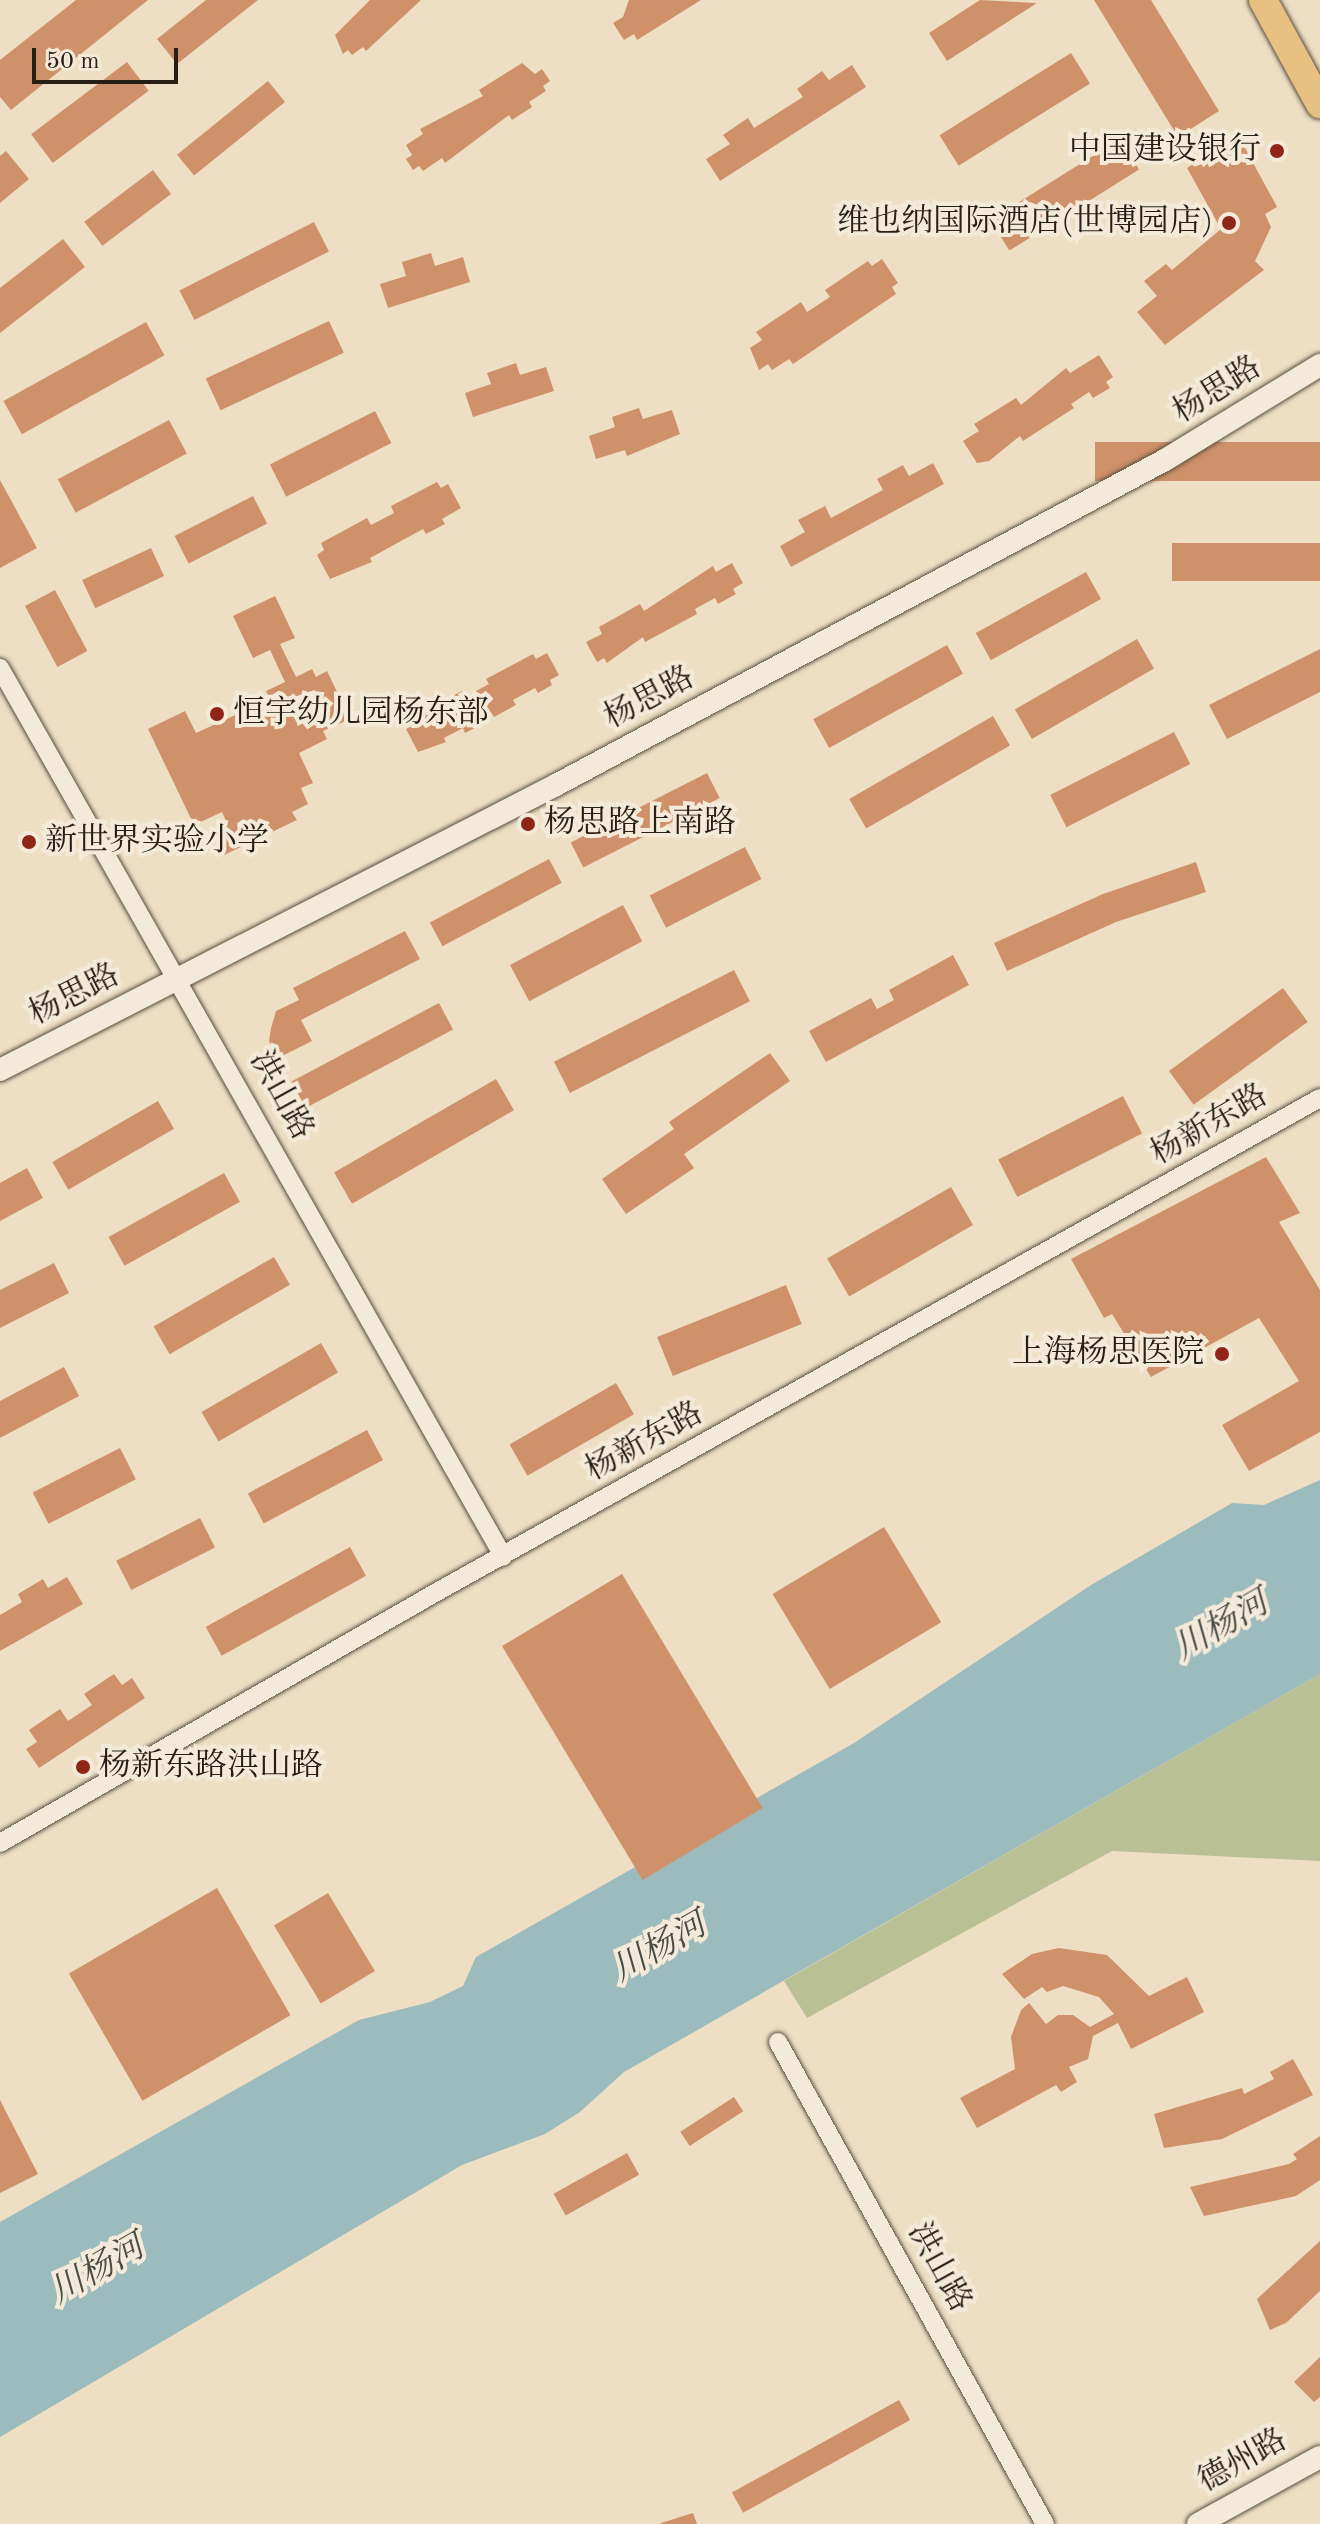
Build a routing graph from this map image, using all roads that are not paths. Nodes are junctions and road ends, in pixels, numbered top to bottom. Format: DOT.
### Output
graph roads {
  1 [pos="1263,0"];
  2 [pos="1320,104"];
  3 [pos="1320,365"];
  4 [pos="0,668"];
  5 [pos="180,978"];
  6 [pos="0,1070"];
  7 [pos="1320,1098"];
  8 [pos="503,1556"];
  9 [pos="0,1843"];
  10 [pos="778,2042"];
  11 [pos="1320,2457"];
  12 [pos="1045,2524"];
  13 [pos="1198,2524"];
  1 -- 2 [label="main road"];
  3 -- 5 [label="street, 杨思路"];
  4 -- 5 [label="street, 洪山路"];
  5 -- 6 [label="street, 杨思路"];
  5 -- 8 [label="street, 洪山路"];
  7 -- 8 [label="street, 杨新东路"];
  8 -- 9 [label="street, 杨新东路"];
  10 -- 12 [label="street, 洪山路"];
  11 -- 13 [label="street, 德州路"];
}
